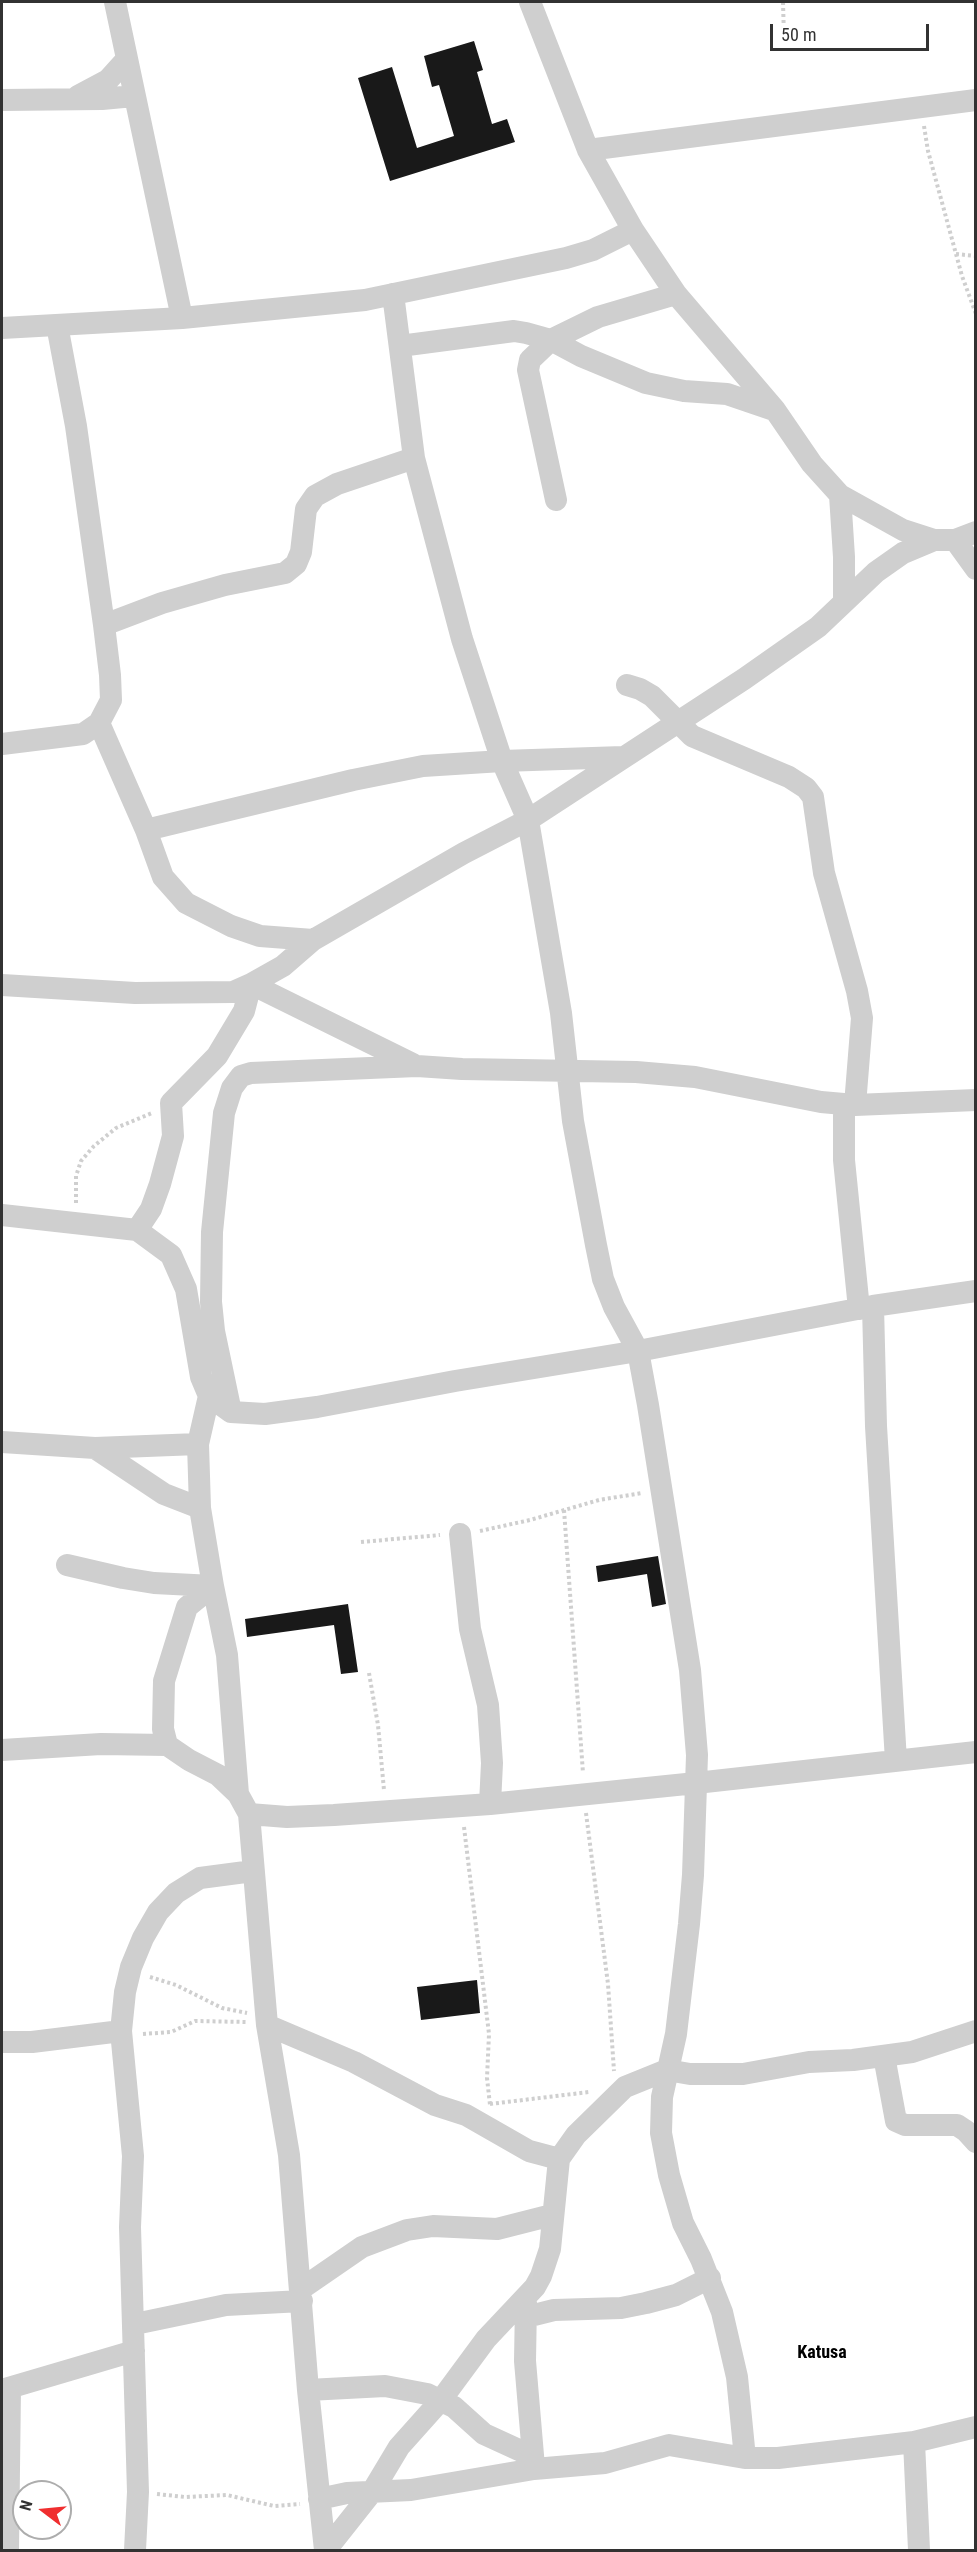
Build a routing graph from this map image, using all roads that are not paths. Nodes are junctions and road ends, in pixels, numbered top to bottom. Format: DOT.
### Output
graph roads {
  1 [pos="115,2"];
  2 [pos="530,2"];
  3 [pos="127,59"];
  4 [pos="134,96"];
  5 [pos="71,99"];
  6 [pos="2,100"];
  7 [pos="975,100"];
  8 [pos="588,150"];
  9 [pos="633,231"];
  10 [pos="393,294"];
  11 [pos="676,294"];
  12 [pos="182,318"];
  13 [pos="57,326"];
  14 [pos="2,328"];
  15 [pos="551,340"];
  16 [pos="400,346"];
  17 [pos="775,410"];
  18 [pos="414,458"];
  19 [pos="840,495"];
  20 [pos="556,500"];
  21 [pos="955,537"];
  22 [pos="975,569"];
  23 [pos="844,602"];
  24 [pos="104,625"];
  25 [pos="627,685"];
  26 [pos="679,722"];
  27 [pos="99,723"];
  28 [pos="2,744"];
  29 [pos="625,757"];
  30 [pos="502,760"];
  31 [pos="528,820"];
  32 [pos="146,830"];
  33 [pos="314,940"];
  34 [pos="251,984"];
  35 [pos="2,985"];
  36 [pos="417,1066"];
  37 [pos="567,1071"];
  38 [pos="975,1100"];
  39 [pos="849,1104"];
  40 [pos="2,1215"];
  41 [pos="137,1230"];
  42 [pos="975,1291"];
  43 [pos="866,1308"];
  44 [pos="638,1351"];
  45 [pos="209,1396"];
  46 [pos="231,1412"];
  47 [pos="2,1442"];
  48 [pos="198,1444"];
  49 [pos="95,1448"];
  50 [pos="200,1508"];
  51 [pos="460,1534"];
  52 [pos="67,1565"];
  53 [pos="213,1586"];
  54 [pos="167,1745"];
  55 [pos="2,1750"];
  56 [pos="975,1752"];
  57 [pos="896,1761"];
  58 [pos="696,1783"];
  59 [pos="238,1794"];
  60 [pos="490,1804"];
  61 [pos="249,1814"];
  62 [pos="253,1871"];
  63 [pos="266,2019"];
  64 [pos="121,2031"];
  65 [pos="975,2031"];
  66 [pos="2,2042"];
  67 [pos="884,2056"];
  68 [pos="667,2070"];
  69 [pos="975,2142"];
  70 [pos="559,2159"];
  71 [pos="552,2215"];
  72 [pos="710,2278"];
  73 [pos="301,2295"];
  74 [pos="526,2307"];
  75 [pos="135,2324"];
  76 [pos="134,2351"];
  77 [pos="6,2389"];
  78 [pos="308,2390"];
  79 [pos="441,2400"];
  80 [pos="975,2427"];
  81 [pos="914,2442"];
  82 [pos="745,2458"];
  83 [pos="533,2462"];
  84 [pos="372,2492"];
  85 [pos="319,2499"];
  86 [pos="8,2550"];
  87 [pos="135,2550"];
  88 [pos="326,2550"];
  89 [pos="919,2550"];
  1 -- 3 [label="street"];
  2 -- 8 [label="street"];
  3 -- 4 [label="street"];
  3 -- 5 [label="street"];
  4 -- 5 [label="street"];
  4 -- 12 [label="street"];
  5 -- 6 [label="street"];
  7 -- 8 [label="street"];
  8 -- 9 [label="street"];
  9 -- 10 [label="street"];
  9 -- 11 [label="street"];
  10 -- 12 [label="street"];
  10 -- 16 [label="street"];
  11 -- 15 [label="street"];
  11 -- 17 [label="street"];
  12 -- 13 [label="street"];
  13 -- 14 [label="street"];
  13 -- 24 [label="street"];
  15 -- 16 [label="street"];
  15 -- 17 [label="street"];
  15 -- 20 [label="street"];
  16 -- 18 [label="street"];
  17 -- 19 [label="street"];
  18 -- 24 [label="street"];
  18 -- 30 [label="street"];
  19 -- 21 [label="street"];
  19 -- 23 [label="street"];
  21 -- 22 [label="street"];
  21 -- 23 [label="street"];
  23 -- 26 [label="street"];
  24 -- 27 [label="street"];
  25 -- 26 [label="street"];
  26 -- 29 [label="street"];
  26 -- 39 [label="street"];
  27 -- 28 [label="street"];
  27 -- 32 [label="street"];
  29 -- 30 [label="street"];
  29 -- 31 [label="street"];
  30 -- 31 [label="street"];
  30 -- 32 [label="street"];
  31 -- 33 [label="street"];
  31 -- 37 [label="street"];
  32 -- 33 [label="street"];
  33 -- 34 [label="street"];
  34 -- 35 [label="street"];
  34 -- 36 [label="street"];
  34 -- 41 [label="street"];
  36 -- 37 [label="street"];
  36 -- 46 [label="street"];
  37 -- 39 [label="street"];
  37 -- 44 [label="street"];
  38 -- 39 [label="street"];
  39 -- 43 [label="street"];
  40 -- 41 [label="street"];
  41 -- 45 [label="street"];
  42 -- 43 [label="street"];
  43 -- 44 [label="street"];
  43 -- 57 [label="street"];
  44 -- 46 [label="street"];
  44 -- 58 [label="street"];
  45 -- 46 [label="street"];
  45 -- 48 [label="street"];
  47 -- 49 [label="street"];
  48 -- 49 [label="street"];
  48 -- 50 [label="street"];
  49 -- 50 [label="street"];
  50 -- 53 [label="street"];
  51 -- 60 [label="street"];
  52 -- 53 [label="street"];
  53 -- 54 [label="street"];
  53 -- 59 [label="street"];
  54 -- 55 [label="street"];
  54 -- 59 [label="street"];
  56 -- 57 [label="street"];
  57 -- 58 [label="street"];
  58 -- 60 [label="street"];
  58 -- 68 [label="street"];
  59 -- 61 [label="street"];
  60 -- 61 [label="street"];
  61 -- 62 [label="street"];
  62 -- 63 [label="street"];
  62 -- 64 [label="street"];
  63 -- 70 [label="street"];
  63 -- 73 [label="street"];
  64 -- 66 [label="street"];
  64 -- 75 [label="street"];
  65 -- 67 [label="street"];
  67 -- 68 [label="street"];
  67 -- 69 [label="street"];
  68 -- 70 [label="street"];
  68 -- 72 [label="street"];
  70 -- 71 [label="street"];
  71 -- 73 [label="street"];
  71 -- 74 [label="street"];
  72 -- 74 [label="street"];
  72 -- 82 [label="street"];
  73 -- 75 [label="street"];
  73 -- 78 [label="street"];
  74 -- 79 [label="street"];
  74 -- 83 [label="street"];
  75 -- 76 [label="street"];
  76 -- 77 [label="street"];
  76 -- 87 [label="street"];
  77 -- 86 [label="street"];
  78 -- 79 [label="street"];
  78 -- 85 [label="street"];
  79 -- 83 [label="street"];
  79 -- 84 [label="street"];
  80 -- 81 [label="street"];
  81 -- 82 [label="street"];
  81 -- 89 [label="street"];
  82 -- 83 [label="street"];
  83 -- 84 [label="street"];
  84 -- 85 [label="street"];
  84 -- 88 [label="street"];
  85 -- 88 [label="street"];
}
